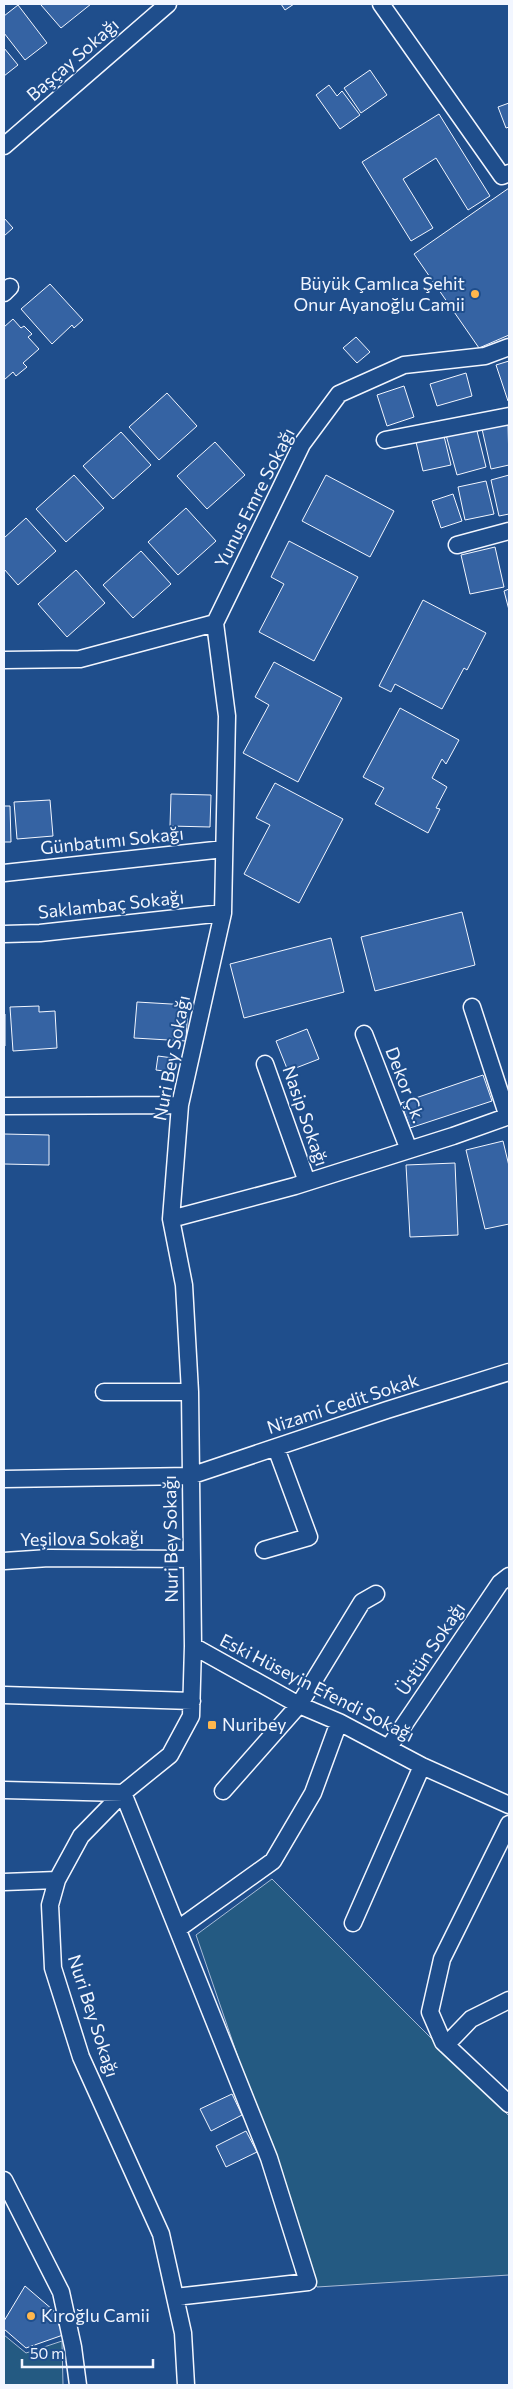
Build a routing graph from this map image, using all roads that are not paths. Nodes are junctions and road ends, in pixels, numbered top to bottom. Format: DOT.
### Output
graph roads {
  1 [pos="168,4"];
  2 [pos="381,4"];
  3 [pos="4,146"];
  4 [pos="509,173"];
  5 [pos="509,347"];
  6 [pos="509,416"];
  7 [pos="385,440"];
  8 [pos="509,531"];
  9 [pos="457,545"];
  10 [pos="215,623"];
  11 [pos="4,660"];
  12 [pos="224,849"];
  13 [pos="4,873"];
  14 [pos="223,913"];
  15 [pos="4,934"];
  16 [pos="472,1007"];
  17 [pos="364,1034"];
  18 [pos="266,1064"];
  19 [pos="180,1105"];
  20 [pos="4,1106"];
  21 [pos="508,1116"];
  22 [pos="409,1150"];
  23 [pos="307,1182"];
  24 [pos="171,1219"];
  25 [pos="509,1372"];
  26 [pos="104,1392"];
  27 [pos="190,1392"];
  28 [pos="276,1448"];
  29 [pos="190,1476"];
  30 [pos="4,1478"];
  31 [pos="264,1550"];
  32 [pos="192,1559"];
  33 [pos="4,1560"];
  34 [pos="509,1576"];
  35 [pos="376,1594"];
  36 [pos="193,1646"];
  37 [pos="4,1695"];
  38 [pos="192,1701"];
  39 [pos="298,1705"];
  40 [pos="339,1722"];
  41 [pos="388,1747"];
  42 [pos="422,1766"];
  43 [pos="4,1790"];
  44 [pos="224,1791"];
  45 [pos="123,1793"];
  46 [pos="509,1805"];
  47 [pos="509,1824"];
  48 [pos="58,1880"];
  49 [pos="4,1882"];
  50 [pos="353,1923"];
  51 [pos="178,1929"];
  52 [pos="509,2000"];
  53 [pos="446,2045"];
  54 [pos="509,2104"];
  55 [pos="4,2180"];
  56 [pos="175,2297"];
  57 [pos="78,2385"];
  58 [pos="186,2385"];
  1 -- 3 [label="street, Başçay Sokağı"];
  2 -- 4 [label="street"];
  5 -- 10 [label="street, Yunus Emre Sokağı"];
  6 -- 7 [label="street"];
  8 -- 9 [label="street"];
  10 -- 11 [label="street"];
  10 -- 12 [label="street, Nuri Bey Sokağı"];
  12 -- 13 [label="street, Günbatımı Sokağı"];
  12 -- 14 [label="street, Nuri Bey Sokağı"];
  14 -- 15 [label="street, Saklambaç Sokağı"];
  14 -- 19 [label="street, Nuri Bey Sokağı"];
  16 -- 21 [label="street"];
  17 -- 22 [label="street, Dekor Çk."];
  18 -- 23 [label="street, Nasip Sokağı"];
  19 -- 20 [label="street"];
  19 -- 24 [label="street, Nuri Bey Sokağı"];
  21 -- 22 [label="street"];
  22 -- 23 [label="street"];
  23 -- 24 [label="street"];
  24 -- 27 [label="street, Nuri Bey Sokağı"];
  25 -- 28 [label="street, Nizami Cedit Sokak"];
  26 -- 27 [label="street"];
  27 -- 29 [label="street, Nuri Bey Sokağı"];
  28 -- 29 [label="street, Nizami Cedit Sokak"];
  28 -- 31 [label="street"];
  29 -- 30 [label="street, Nizami Cedit Sokak"];
  29 -- 32 [label="street, Nuri Bey Sokağı"];
  32 -- 33 [label="street, Yeşilova Sokağı"];
  32 -- 36 [label="street, Nuri Bey Sokağı"];
  34 -- 41 [label="street, Üstün Sokağı"];
  35 -- 39 [label="street"];
  36 -- 38 [label="street, Nuri Bey Sokağı"];
  36 -- 39 [label="street, Eski Hüseyin Efendi Sokağı"];
  37 -- 38 [label="street"];
  38 -- 45 [label="street, Nuri Bey Sokağı"];
  39 -- 40 [label="street, Eski Hüseyin Efendi Sokağı"];
  39 -- 44 [label="street"];
  40 -- 41 [label="street, Eski Hüseyin Efendi Sokağı"];
  40 -- 51 [label="street"];
  41 -- 42 [label="street, Eski Hüseyin Efendi Sokağı"];
  42 -- 46 [label="street, Eski Hüseyin Efendi Sokağı"];
  42 -- 50 [label="street, Eski Hüseyin Efendi Sokağı"];
  43 -- 45 [label="street"];
  45 -- 48 [label="street, Nuri Bey Sokağı"];
  45 -- 51 [label="street"];
  47 -- 53 [label="street"];
  48 -- 49 [label="street"];
  48 -- 56 [label="street, Nuri Bey Sokağı"];
  51 -- 56 [label="street"];
  52 -- 53 [label="street"];
  53 -- 54 [label="street"];
  55 -- 57 [label="street"];
  56 -- 58 [label="street, Nuri Bey Sokağı"];
}
